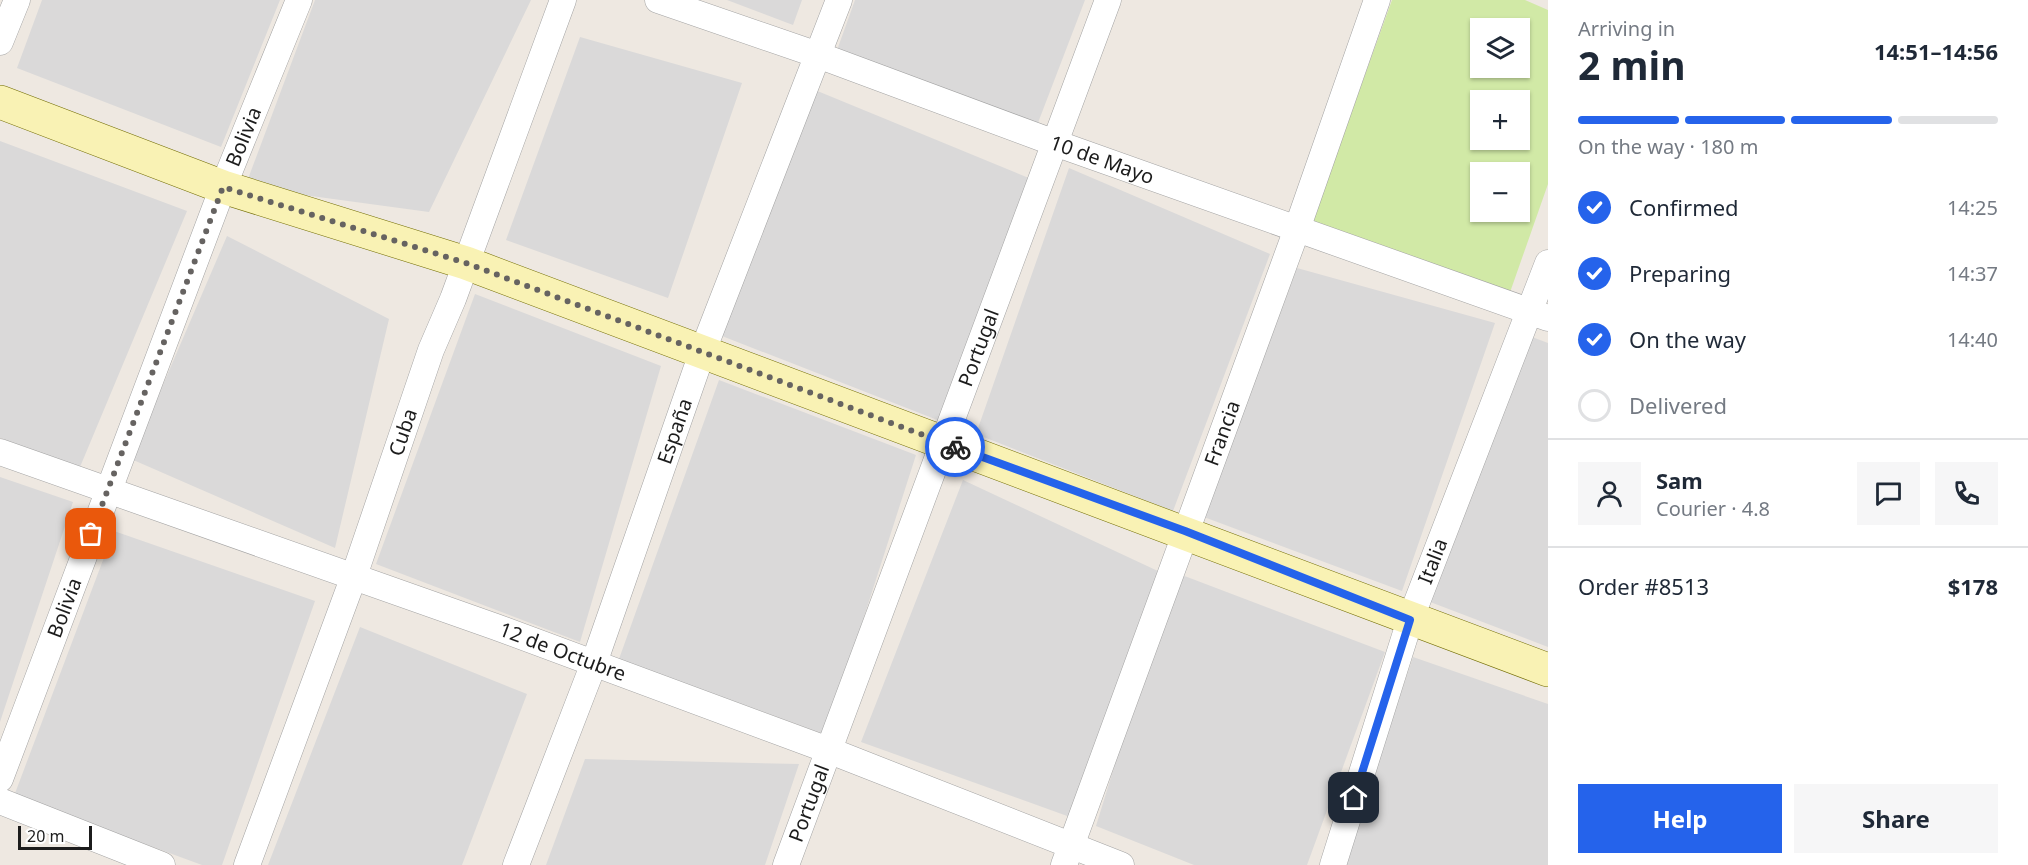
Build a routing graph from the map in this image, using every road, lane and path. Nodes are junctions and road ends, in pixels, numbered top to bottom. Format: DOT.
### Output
graph roads {
  1 [pos="16,0"];
  2 [pos="299,0"];
  3 [pos="563,0"];
  4 [pos="658,0"];
  5 [pos="839,0"];
  6 [pos="1108,0"];
  7 [pos="1377,0"];
  8 [pos="0,42"];
  9 [pos="818,55"];
  10 [pos="0,102"];
  11 [pos="1055,143"];
  12 [pos="223,187"];
  13 [pos="1297,229"];
  14 [pos="466,263"];
  15 [pos="1548,263"];
  16 [pos="1539,314"];
  17 [pos="702,353"];
  18 [pos="945,444"];
  19 [pos="0,452"];
  20 [pos="107,489"];
  21 [pos="1185,531"];
  22 [pos="354,576"];
  23 [pos="1410,620"];
  24 [pos="594,663"];
  25 [pos="1548,670"];
  26 [pos="828,750"];
  27 [pos="0,779"];
  28 [pos="0,801"];
  29 [pos="1068,856"];
  30 [pos="162,865"];
  31 [pos="247,865"];
  32 [pos="516,865"];
  33 [pos="786,865"];
  34 [pos="1121,865"];
  35 [pos="1333,865"];
  1 -- 8 [label="street"];
  2 -- 12 [label="street, Bolivia"];
  3 -- 14 [label="street, Cuba"];
  4 -- 9 [label="street, 10 de Mayo"];
  5 -- 9 [label="street, España"];
  6 -- 11 [label="street, Portugal"];
  7 -- 13 [label="street, Francia"];
  9 -- 11 [label="street, 10 de Mayo"];
  9 -- 17 [label="street, España"];
  10 -- 12 [label="street"];
  11 -- 13 [label="street, 10 de Mayo"];
  11 -- 18 [label="street, Portugal"];
  12 -- 14 [label="street"];
  12 -- 20 [label="street, Bolivia"];
  13 -- 16 [label="street, 10 de Mayo"];
  13 -- 21 [label="street, Francia"];
  14 -- 17 [label="street"];
  14 -- 22 [label="street, Cuba"];
  15 -- 16 [label="street, Italia"];
  16 -- 23 [label="street, Italia"];
  17 -- 18 [label="street"];
  17 -- 24 [label="street, España"];
  18 -- 21 [label="street"];
  18 -- 26 [label="street, Portugal"];
  19 -- 20 [label="street, 12 de Octubre"];
  20 -- 22 [label="street, 12 de Octubre"];
  20 -- 27 [label="street, Bolivia"];
  21 -- 23 [label="street"];
  21 -- 29 [label="street, Francia"];
  22 -- 24 [label="street, 12 de Octubre"];
  22 -- 31 [label="street, Cuba"];
  23 -- 25 [label="street"];
  23 -- 35 [label="street, Italia"];
  24 -- 26 [label="street, 12 de Octubre"];
  24 -- 32 [label="street, España"];
  26 -- 29 [label="street, 12 de Octubre"];
  26 -- 33 [label="street, Portugal"];
  28 -- 30 [label="street"];
  29 -- 34 [label="street, 12 de Octubre"];
}
